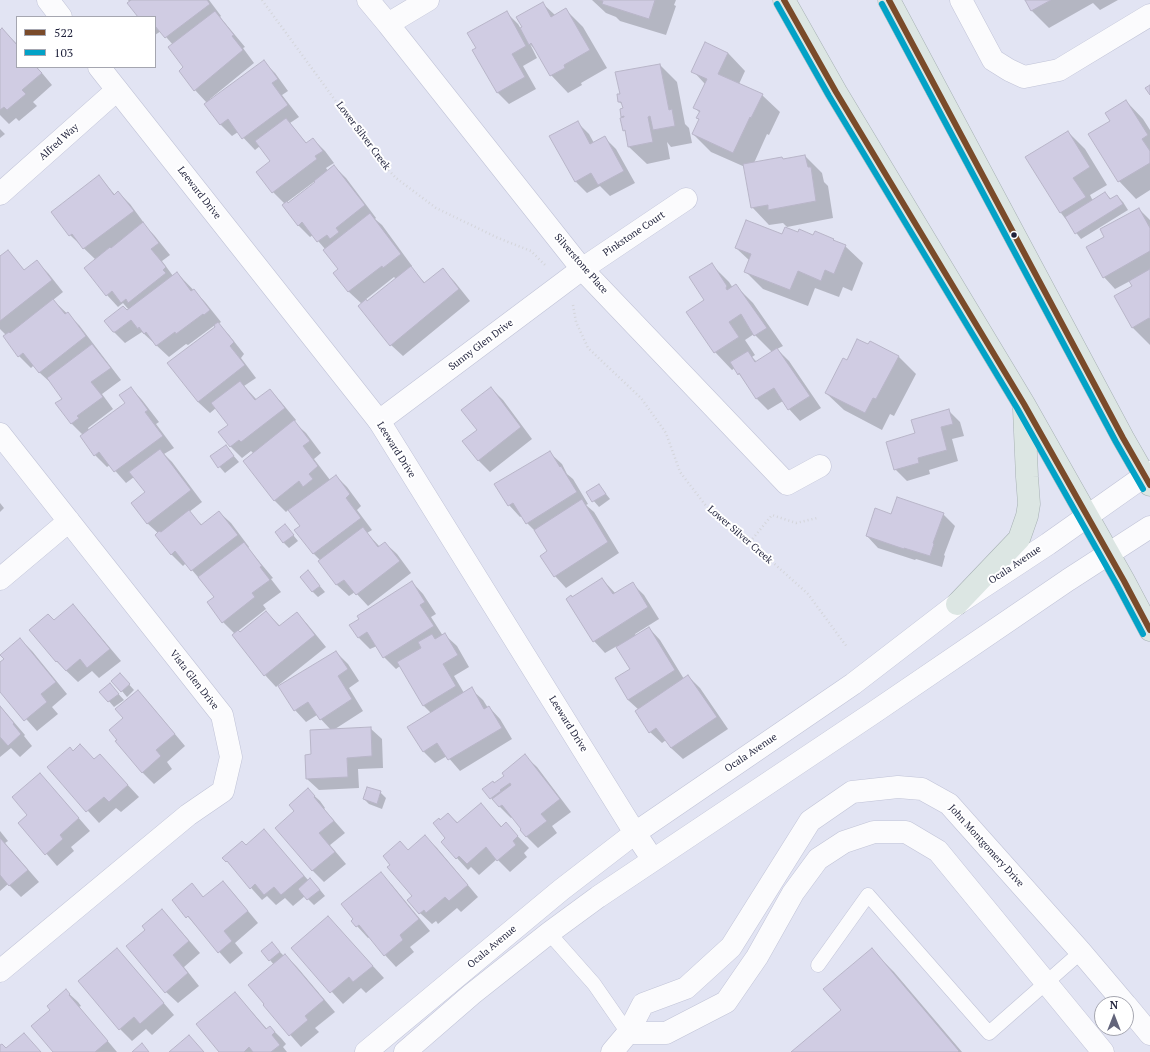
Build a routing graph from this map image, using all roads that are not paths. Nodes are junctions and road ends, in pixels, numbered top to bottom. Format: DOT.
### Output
graph roads {
  1 [pos="48,0"];
  2 [pos="368,0"];
  3 [pos="428,0"];
  4 [pos="784,0"];
  5 [pos="889,0"];
  6 [pos="961,0"];
  7 [pos="1150,15"];
  8 [pos="60,16"];
  9 [pos="388,24"];
  10 [pos="100,68"];
  11 [pos="117,90"];
  12 [pos="0,194"];
  13 [pos="686,199"];
  14 [pos="582,269"];
  15 [pos="1024,404"];
  16 [pos="378,421"];
  17 [pos="0,434"];
  18 [pos="820,466"];
  19 [pos="1148,477"];
  20 [pos="1087,516"];
  21 [pos="69,521"];
  22 [pos="1150,527"];
  23 [pos="1108,554"];
  24 [pos="0,579"];
  25 [pos="957,604"];
  26 [pos="1150,630"];
  27 [pos="635,833"];
  28 [pos="653,860"];
  29 [pos="549,933"];
  30 [pos="733,944"];
  31 [pos="1080,952"];
  32 [pos="757,957"];
  33 [pos="818,965"];
  34 [pos="0,971"];
  35 [pos="1046,983"];
  36 [pos="1117,996"];
  37 [pos="1134,1015"];
  38 [pos="628,1033"];
  39 [pos="1150,1034"];
  40 [pos="366,1052"];
  41 [pos="405,1052"];
  42 [pos="612,1052"];
  43 [pos="1103,1052"];
  1 -- 8 [label="street"];
  2 -- 9 [label="street, Silverstone Place"];
  3 -- 9 [label="street"];
  4 -- 15 [label="highway"];
  5 -- 19 [label="highway"];
  6 -- 7 [label="street"];
  9 -- 14 [label="street, Silverstone Place"];
  10 -- 11 [label="street, Leeward Drive"];
  11 -- 12 [label="street, Alfred Way"];
  11 -- 16 [label="street, Leeward Drive"];
  13 -- 14 [label="street, Pinkstone Court"];
  14 -- 16 [label="street, Sunny Glen Drive"];
  14 -- 18 [label="street, Silverstone Place"];
  15 -- 20 [label="highway"];
  15 -- 25 [label="highway"];
  16 -- 27 [label="street, Leeward Drive"];
  17 -- 21 [label="street, Vista Glen Drive"];
  19 -- 20 [label="street, Ocala Avenue"];
  20 -- 23 [label="highway"];
  20 -- 25 [label="street, Ocala Avenue"];
  21 -- 24 [label="street"];
  21 -- 34 [label="street, Vista Glen Drive"];
  22 -- 23 [label="street"];
  23 -- 26 [label="highway"];
  23 -- 28 [label="street"];
  25 -- 27 [label="street, Ocala Avenue"];
  27 -- 28 [label="street, Leeward Drive"];
  27 -- 40 [label="street, Ocala Avenue"];
  28 -- 29 [label="street"];
  29 -- 38 [label="lane"];
  29 -- 41 [label="street"];
  30 -- 31 [label="street, John Montgomery Drive"];
  30 -- 32 [label="street"];
  30 -- 38 [label="street, John Montgomery Drive"];
  31 -- 35 [label="lane"];
  31 -- 36 [label="street, John Montgomery Drive"];
  32 -- 35 [label="street"];
  32 -- 38 [label="street"];
  33 -- 35 [label="lane"];
  35 -- 43 [label="street"];
  37 -- 39 [label="street, John Montgomery Drive"];
  38 -- 42 [label="street, John Montgomery Drive"];
}
